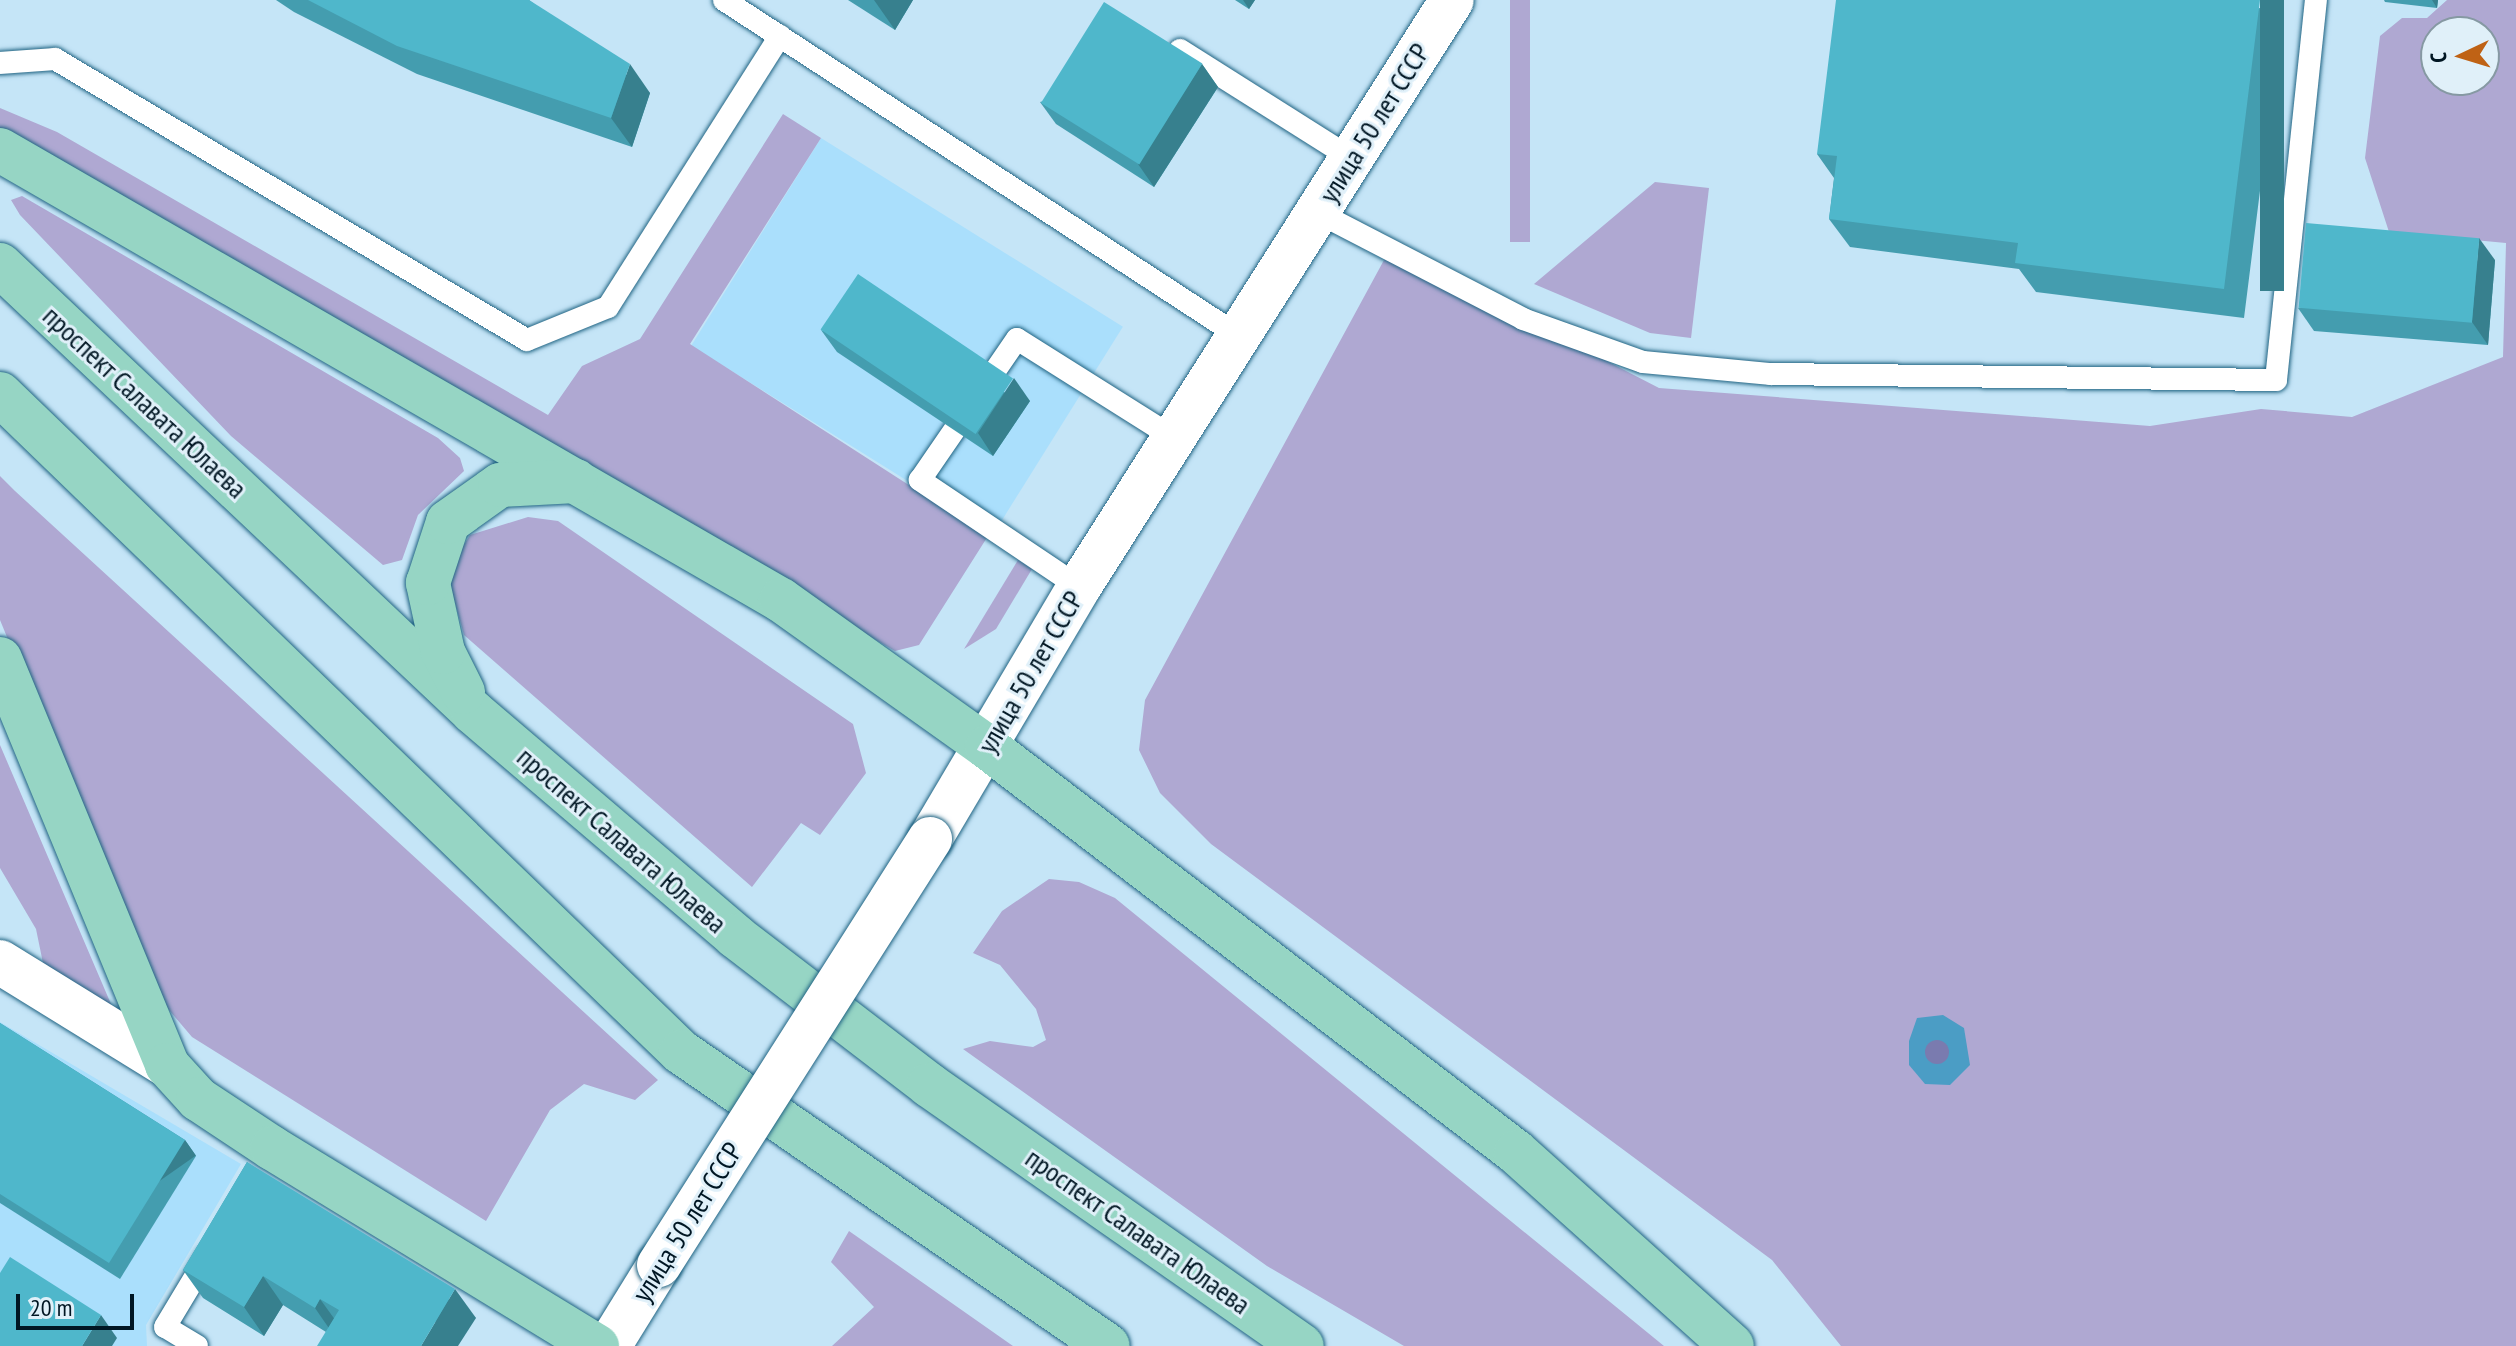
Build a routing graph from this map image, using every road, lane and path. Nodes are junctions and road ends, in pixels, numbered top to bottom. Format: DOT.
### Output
graph roads {
  1 [pos="724,0"];
  2 [pos="1452,0"];
  3 [pos="2316,0"];
  4 [pos="1153,34"];
  5 [pos="780,36"];
  6 [pos="0,63"];
  7 [pos="0,150"];
  8 [pos="1351,158"];
  9 [pos="1317,212"];
  10 [pos="0,265"];
  11 [pos="1239,336"];
  12 [pos="0,394"];
  13 [pos="1174,438"];
  14 [pos="576,481"];
  15 [pos="1079,587"];
  16 [pos="0,659"];
  17 [pos="473,712"];
  18 [pos="987,747"];
  19 [pos="0,962"];
  20 [pos="167,1065"];
  21 [pos="218,1238"];
  22 [pos="1720,1337"];
  23 [pos="197,1346"];
  24 [pos="597,1346"];
  25 [pos="609,1346"];
  26 [pos="1108,1346"];
  27 [pos="1302,1346"];
  1 -- 5 [label="lane"];
  2 -- 8 [label="main road, улица 50 лет СССР"];
  3 -- 9 [label="lane"];
  4 -- 8 [label="lane"];
  5 -- 6 [label="lane"];
  5 -- 11 [label="lane"];
  7 -- 14 [label="main road"];
  8 -- 9 [label="main road, улица 50 лет СССР"];
  9 -- 11 [label="main road, улица 50 лет СССР"];
  10 -- 17 [label="main road, проспект Салавата Юлаева"];
  11 -- 13 [label="main road, улица 50 лет СССР"];
  12 -- 26 [label="main road"];
  13 -- 15 [label="main road, улица 50 лет СССР"];
  13 -- 15 [label="lane"];
  14 -- 17 [label="main road"];
  14 -- 18 [label="main road"];
  15 -- 18 [label="main road, улица 50 лет СССР"];
  16 -- 20 [label="main road"];
  17 -- 27 [label="main road, проспект Салавата Юлаева"];
  18 -- 22 [label="main road"];
  18 -- 25 [label="main road, улица 50 лет СССР, bridge"];
  19 -- 20 [label="main road"];
  20 -- 24 [label="main road"];
  21 -- 23 [label="lane"];
}
